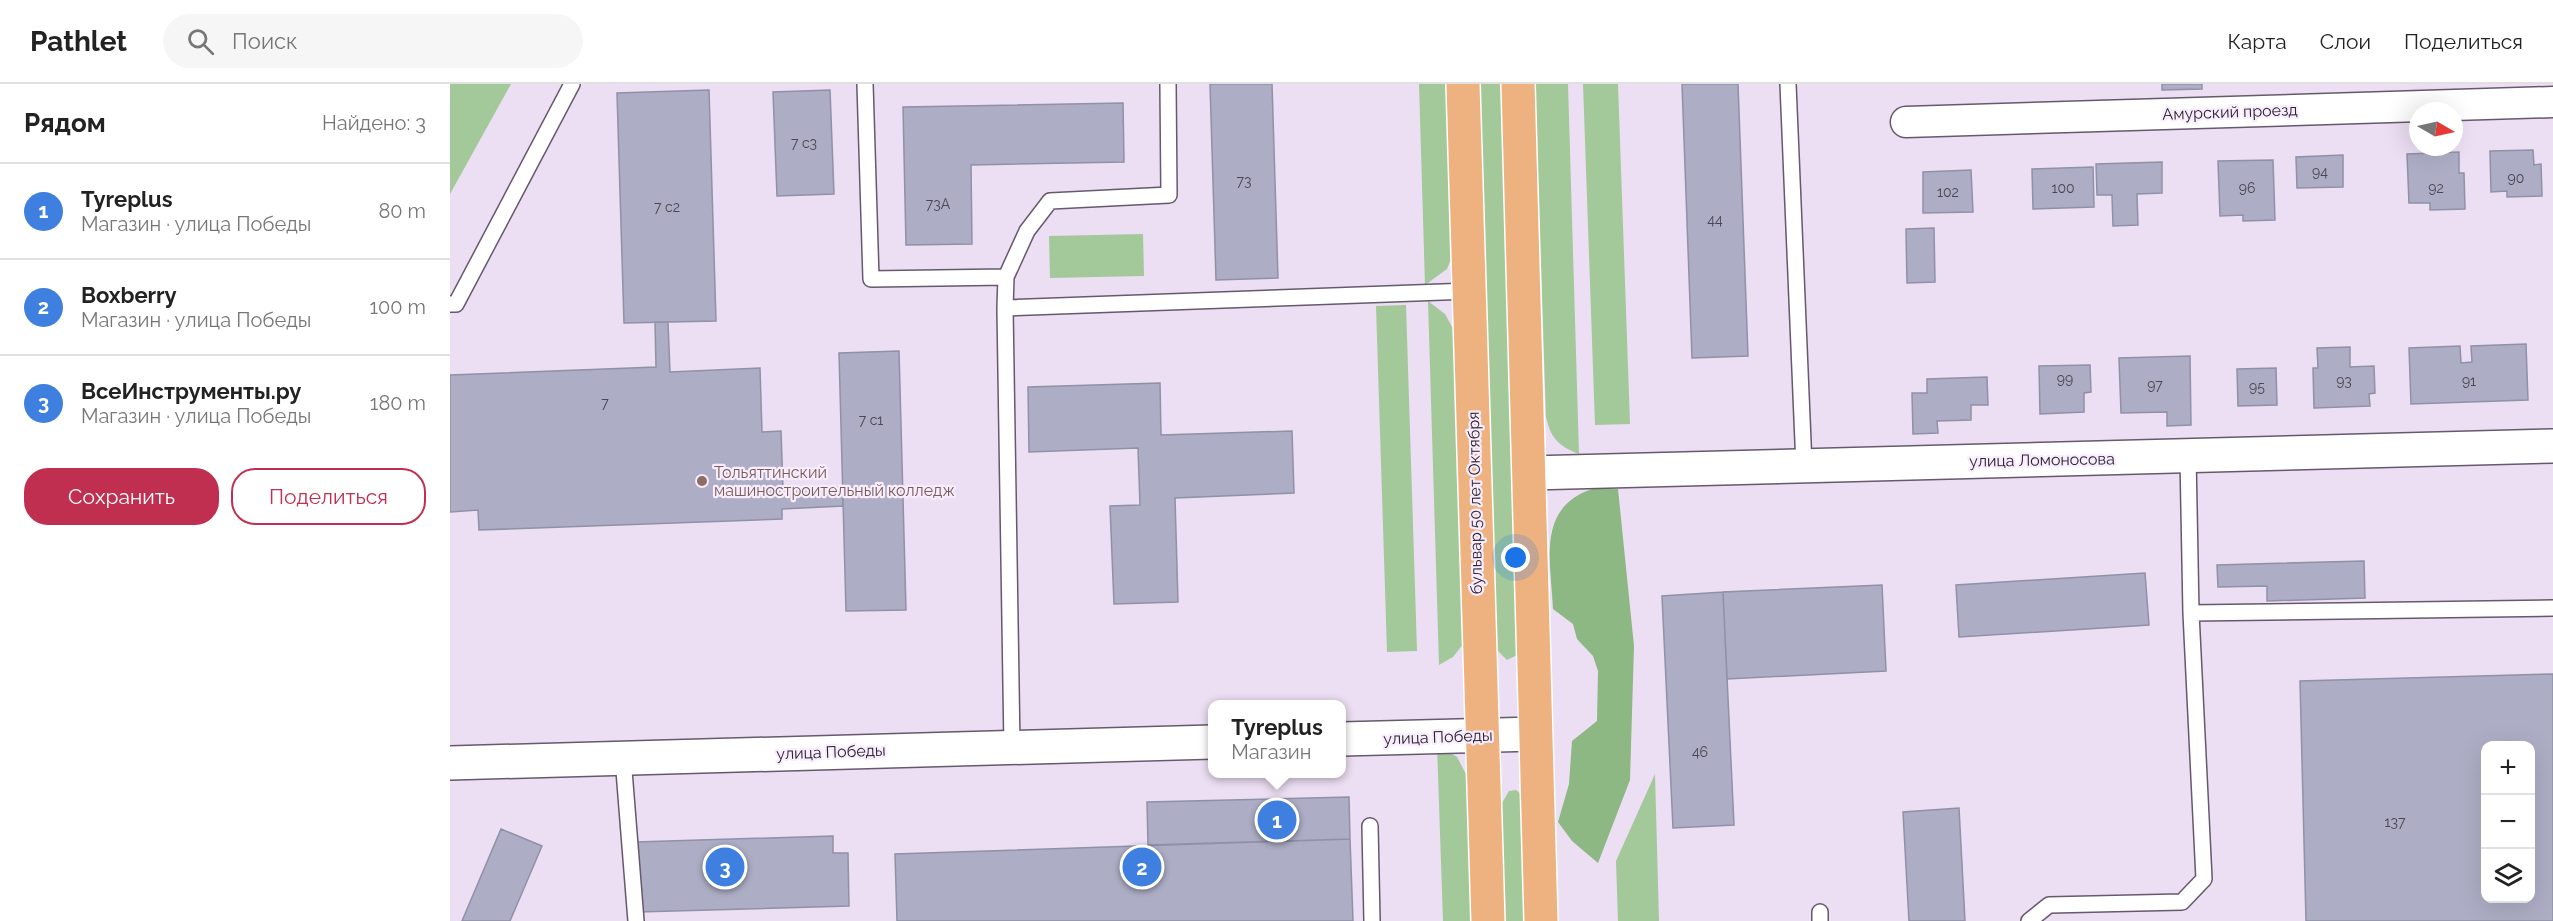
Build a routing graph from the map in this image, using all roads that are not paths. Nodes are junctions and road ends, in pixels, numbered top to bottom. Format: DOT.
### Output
graph roads {
  1 [pos="572,84"];
  2 [pos="865,84"];
  3 [pos="1168,84"];
  4 [pos="1463,84"];
  5 [pos="1518,84"];
  6 [pos="1788,84"];
  7 [pos="2553,102"];
  8 [pos="1906,122"];
  9 [pos="1006,277"];
  10 [pos="1470,291"];
  11 [pos="450,304"];
  12 [pos="1005,308"];
  13 [pos="2553,446"];
  14 [pos="2188,456"];
  15 [pos="1804,466"];
  16 [pos="1530,473"];
  17 [pos="2553,608"];
  18 [pos="2191,612"];
  19 [pos="1535,734"];
  20 [pos="1481,736"];
  21 [pos="1346,739"];
  22 [pos="1208,742"];
  23 [pos="1012,747"];
  24 [pos="623,758"];
  25 [pos="450,763"];
  26 [pos="1370,826"];
  27 [pos="636,921"];
  28 [pos="1372,921"];
  29 [pos="1488,921"];
  30 [pos="1541,921"];
  31 [pos="2029,921"];
  1 -- 11 [label="lane"];
  2 -- 9 [label="lane"];
  3 -- 9 [label="lane"];
  4 -- 10 [label="main road, бульвар 50 лет Октября"];
  5 -- 16 [label="main road"];
  6 -- 15 [label="lane"];
  7 -- 8 [label="street, Амурский проезд"];
  9 -- 12 [label="lane"];
  10 -- 12 [label="lane"];
  10 -- 20 [label="main road, бульвар 50 лет Октября"];
  12 -- 23 [label="lane"];
  13 -- 14 [label="street, улица Ломоносова"];
  14 -- 15 [label="street, улица Ломоносова"];
  14 -- 18 [label="lane"];
  15 -- 16 [label="street, улица Ломоносова"];
  16 -- 19 [label="main road"];
  17 -- 18 [label="lane"];
  18 -- 31 [label="lane"];
  19 -- 20 [label="street, улица Победы"];
  19 -- 30 [label="main road"];
  20 -- 21 [label="street, улица Победы"];
  20 -- 29 [label="main road, бульвар 50 лет Октября"];
  22 -- 23 [label="street, улица Победы"];
  23 -- 24 [label="street, улица Победы"];
  24 -- 25 [label="street, улица Победы"];
  24 -- 27 [label="lane"];
  26 -- 28 [label="lane"];
}
